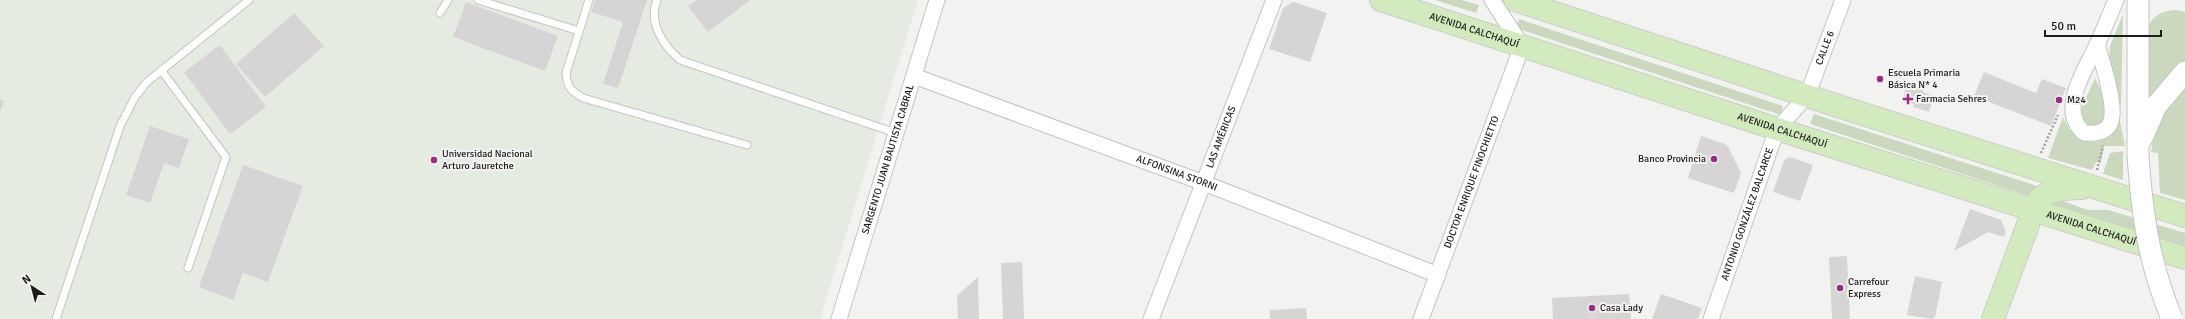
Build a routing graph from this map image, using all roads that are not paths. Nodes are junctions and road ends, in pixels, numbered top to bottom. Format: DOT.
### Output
graph roads {
  1 [pos="249,0"];
  2 [pos="448,0"];
  3 [pos="478,0"];
  4 [pos="589,0"];
  5 [pos="657,0"];
  6 [pos="937,0"];
  7 [pos="1274,0"];
  8 [pos="1381,0"];
  9 [pos="1492,0"];
  10 [pos="1515,0"];
  11 [pos="1843,0"];
  12 [pos="2116,0"];
  13 [pos="2138,0"];
  14 [pos="440,13"];
  15 [pos="579,31"];
  16 [pos="2097,44"];
  17 [pos="1522,46"];
  18 [pos="161,70"];
  19 [pos="2185,72"];
  20 [pos="914,76"];
  21 [pos="1807,96"];
  22 [pos="1777,129"];
  23 [pos="896,133"];
  24 [pos="747,145"];
  25 [pos="2138,155"];
  26 [pos="1204,183"];
  27 [pos="2093,188"];
  28 [pos="2032,210"];
  29 [pos="2185,216"];
  30 [pos="2185,258"];
  31 [pos="188,268"];
  32 [pos="1438,275"];
  33 [pos="56,319"];
  34 [pos="839,319"];
  35 [pos="1151,319"];
  36 [pos="1421,319"];
  37 [pos="1711,319"];
  38 [pos="1993,319"];
  39 [pos="2172,319"];
  1 -- 18 [label="lane"];
  2 -- 14 [label="lane"];
  3 -- 15 [label="lane"];
  4 -- 15 [label="lane"];
  5 -- 23 [label="lane"];
  6 -- 20 [label="street, SARGENTO JUAN BAUTISTA CABRAL"];
  7 -- 26 [label="street, LAS AMÉRICAS"];
  8 -- 17 [label="main road, AVENIDA CALCHAQUÍ"];
  9 -- 17 [label="street"];
  10 -- 21 [label="main road"];
  11 -- 21 [label="street, CALLE 6"];
  12 -- 16 [label="street"];
  13 -- 25 [label="main road"];
  15 -- 24 [label="lane"];
  16 -- 16 [label="street"];
  17 -- 22 [label="main road, AVENIDA CALCHAQUÍ"];
  17 -- 32 [label="street, DOCTOR ENRIQUE FINOCHIETTO"];
  18 -- 31 [label="lane"];
  18 -- 33 [label="lane"];
  19 -- 25 [label="main road"];
  20 -- 23 [label="street, SARGENTO JUAN BAUTISTA CABRAL"];
  20 -- 26 [label="street, ALFONSINA STORNI"];
  21 -- 22 [label="street, ANTONIO GONZÁLEZ BALCARCE"];
  21 -- 27 [label="main road"];
  22 -- 28 [label="main road, AVENIDA CALCHAQUÍ"];
  22 -- 37 [label="street, ANTONIO GONZÁLEZ BALCARCE"];
  23 -- 34 [label="street, SARGENTO JUAN BAUTISTA CABRAL"];
  25 -- 39 [label="main road, bridge"];
  26 -- 32 [label="street, ALFONSINA STORNI"];
  26 -- 35 [label="street, LAS AMÉRICAS"];
  27 -- 28 [label="main road"];
  27 -- 29 [label="main road"];
  28 -- 30 [label="main road, AVENIDA CALCHAQUÍ"];
  28 -- 38 [label="main road"];
  32 -- 36 [label="street, DOCTOR ENRIQUE FINOCHIETTO"];
}
